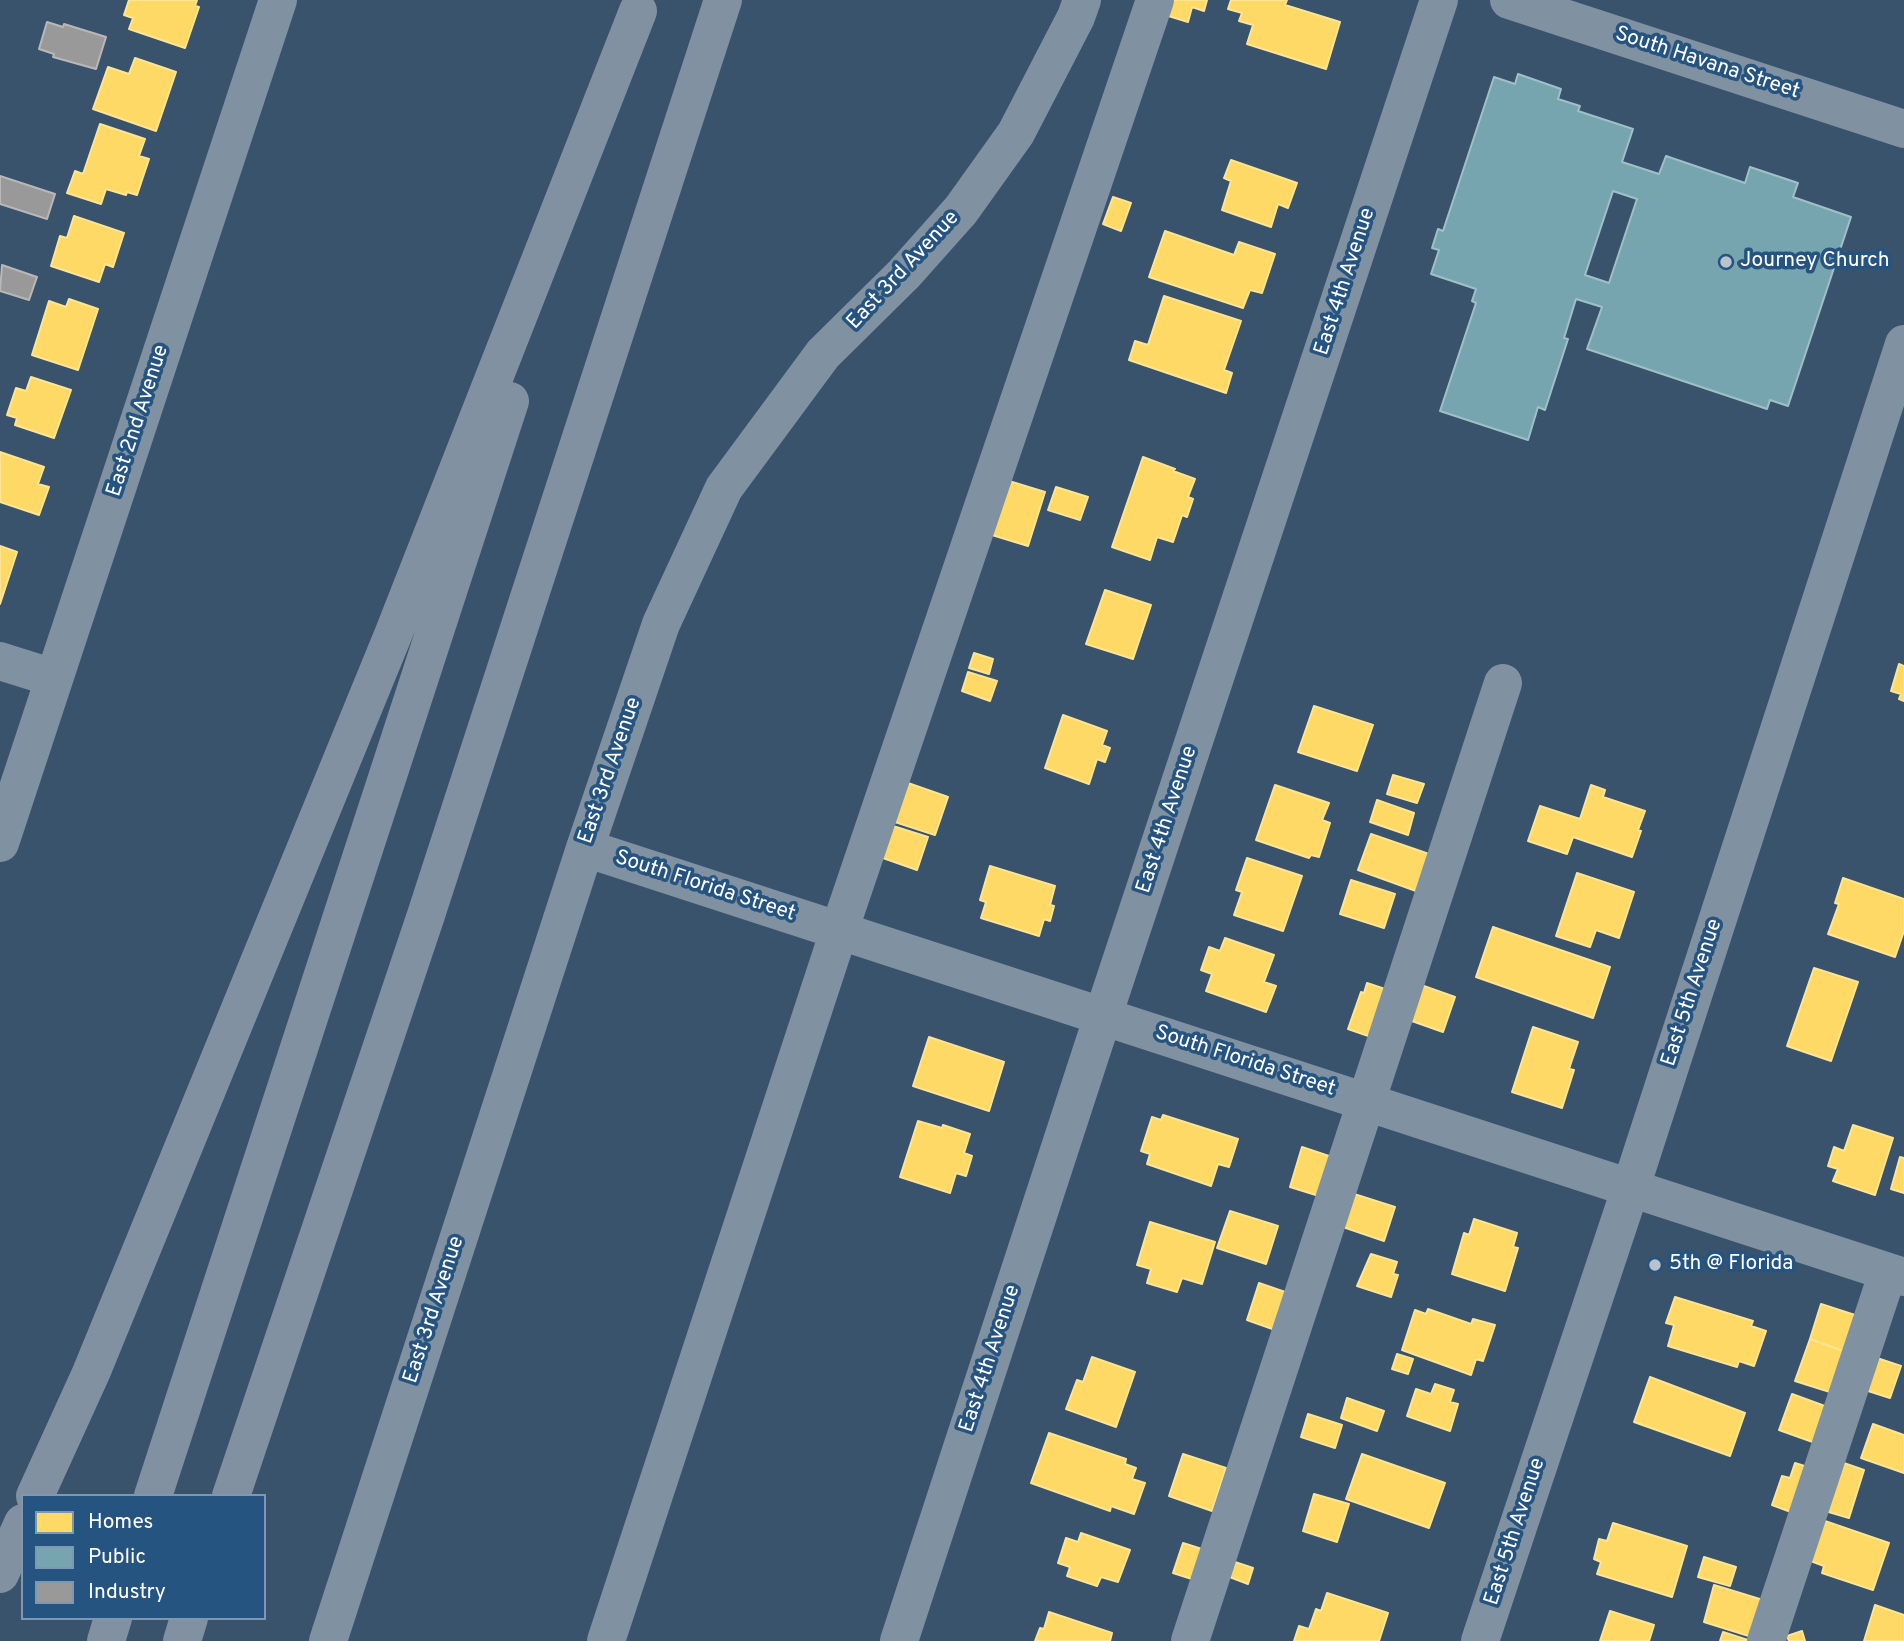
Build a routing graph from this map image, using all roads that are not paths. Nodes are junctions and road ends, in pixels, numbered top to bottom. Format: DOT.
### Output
graph roads {
  1 [pos="278,0"];
  2 [pos="723,0"];
  3 [pos="1082,0"];
  4 [pos="1155,0"];
  5 [pos="1439,0"];
  6 [pos="1509,0"];
  7 [pos="639,6"];
  8 [pos="1904,129"];
  9 [pos="1904,344"];
  10 [pos="0,661"];
  11 [pos="54,678"];
  12 [pos="1503,683"];
  13 [pos="0,843"];
  14 [pos="585,848"];
  15 [pos="839,931"];
  16 [pos="1102,1016"];
  17 [pos="1366,1101"];
  18 [pos="1630,1187"];
  19 [pos="1896,1275"];
  20 [pos="36,1494"];
  21 [pos="154,1494"];
  22 [pos="232,1494"];
  23 [pos="21,1527"];
  24 [pos="0,1574"];
  25 [pos="112,1620"];
  26 [pos="188,1620"];
  27 [pos="106,1641"];
  28 [pos="182,1641"];
  29 [pos="328,1641"];
  30 [pos="606,1641"];
  31 [pos="899,1641"];
  32 [pos="1190,1641"];
  33 [pos="1480,1641"];
  34 [pos="1766,1641"];
  1 -- 11 [label="street, East 2nd Avenue"];
  2 -- 22 [label="highway"];
  3 -- 14 [label="street, East 3rd Avenue"];
  4 -- 15 [label="street"];
  5 -- 16 [label="street, East 4th Avenue"];
  6 -- 8 [label="street, South Havana Street"];
  7 -- 20 [label="highway"];
  7 -- 21 [label="highway"];
  9 -- 18 [label="street, East 5th Avenue"];
  10 -- 11 [label="street"];
  11 -- 13 [label="street, East 2nd Avenue"];
  12 -- 17 [label="street"];
  14 -- 15 [label="street, South Florida Street"];
  14 -- 29 [label="street, East 3rd Avenue"];
  15 -- 16 [label="street, South Florida Street"];
  15 -- 30 [label="street"];
  16 -- 17 [label="street, South Florida Street"];
  16 -- 31 [label="street, East 4th Avenue"];
  17 -- 18 [label="street, South Florida Street"];
  17 -- 32 [label="street"];
  18 -- 19 [label="street, South Florida Street"];
  18 -- 33 [label="street, East 5th Avenue"];
  19 -- 34 [label="street"];
  23 -- 24 [label="highway"];
  25 -- 27 [label="highway"];
  26 -- 28 [label="highway"];
}
